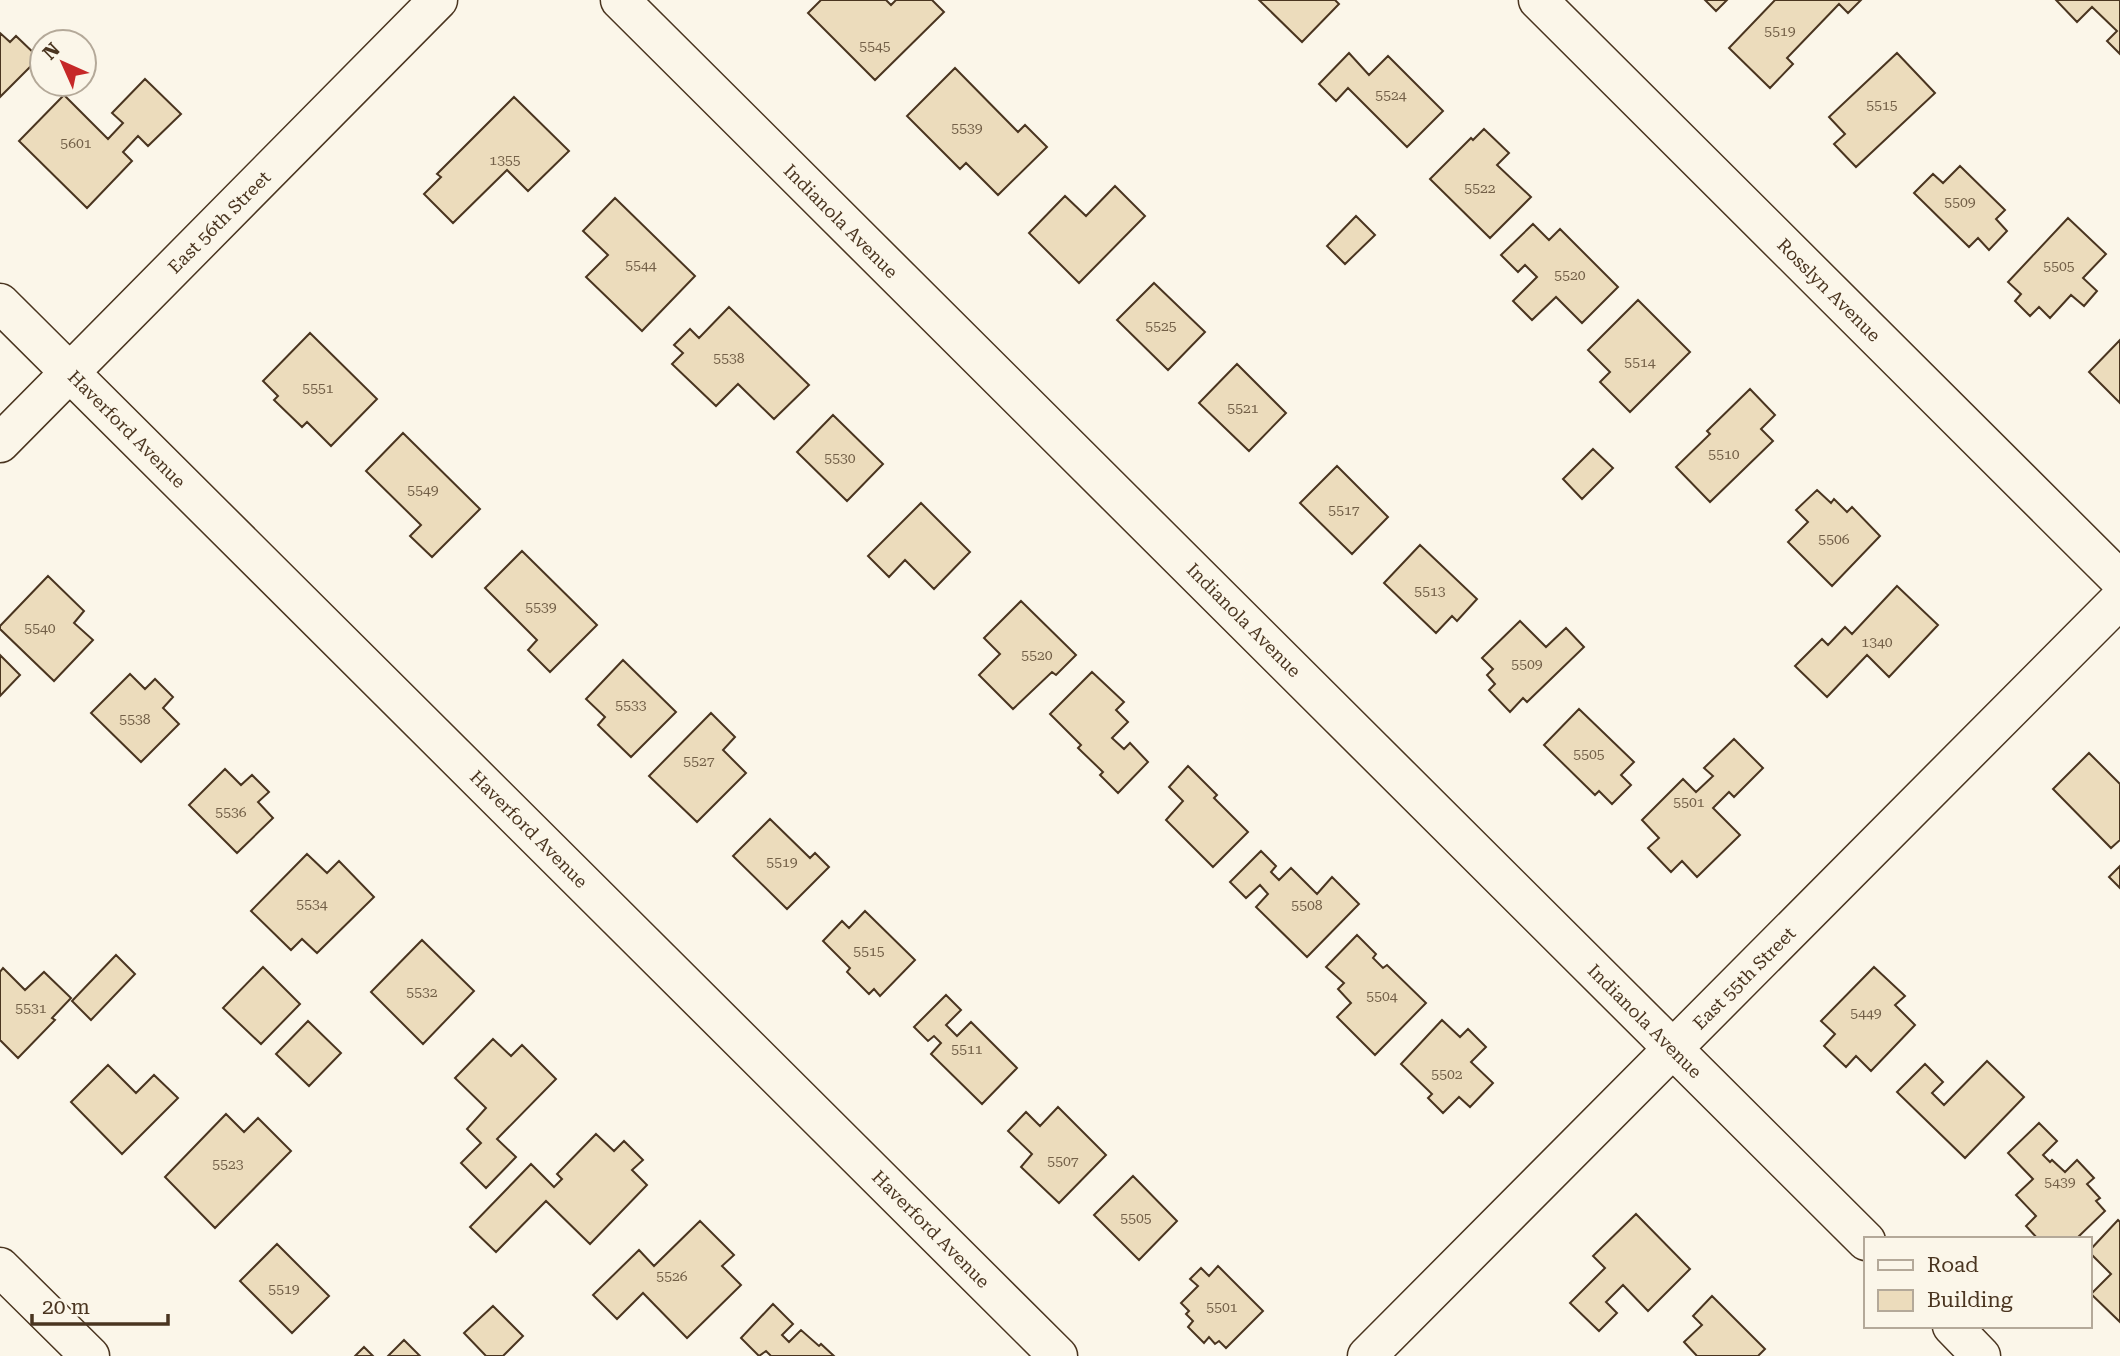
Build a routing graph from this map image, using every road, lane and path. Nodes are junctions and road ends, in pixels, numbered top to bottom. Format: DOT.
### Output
graph roads {
  1 [pos="438,0"];
  2 [pos="620,0"];
  3 [pos="1538,0"];
  4 [pos="0,303"];
  5 [pos="71,372"];
  6 [pos="0,443"];
  7 [pos="2120,579"];
  8 [pos="2120,599"];
  9 [pos="1673,1049"];
  10 [pos="1864,1239"];
  11 [pos="0,1267"];
  12 [pos="1954,1328"];
  13 [pos="90,1356"];
  14 [pos="1058,1356"];
  15 [pos="1367,1356"];
  16 [pos="1981,1356"];
  1 -- 5 [label="street, East 56th Street"];
  2 -- 9 [label="street, Indianola Avenue"];
  3 -- 7 [label="street, Rosslyn Avenue"];
  4 -- 5 [label="street, Haverford Avenue"];
  5 -- 6 [label="street, East 56th Street"];
  5 -- 14 [label="street, Haverford Avenue"];
  8 -- 9 [label="street, East 55th Street"];
  9 -- 10 [label="street, Indianola Avenue"];
  9 -- 15 [label="street, East 55th Street"];
  11 -- 13 [label="street"];
  12 -- 16 [label="street"];
}
